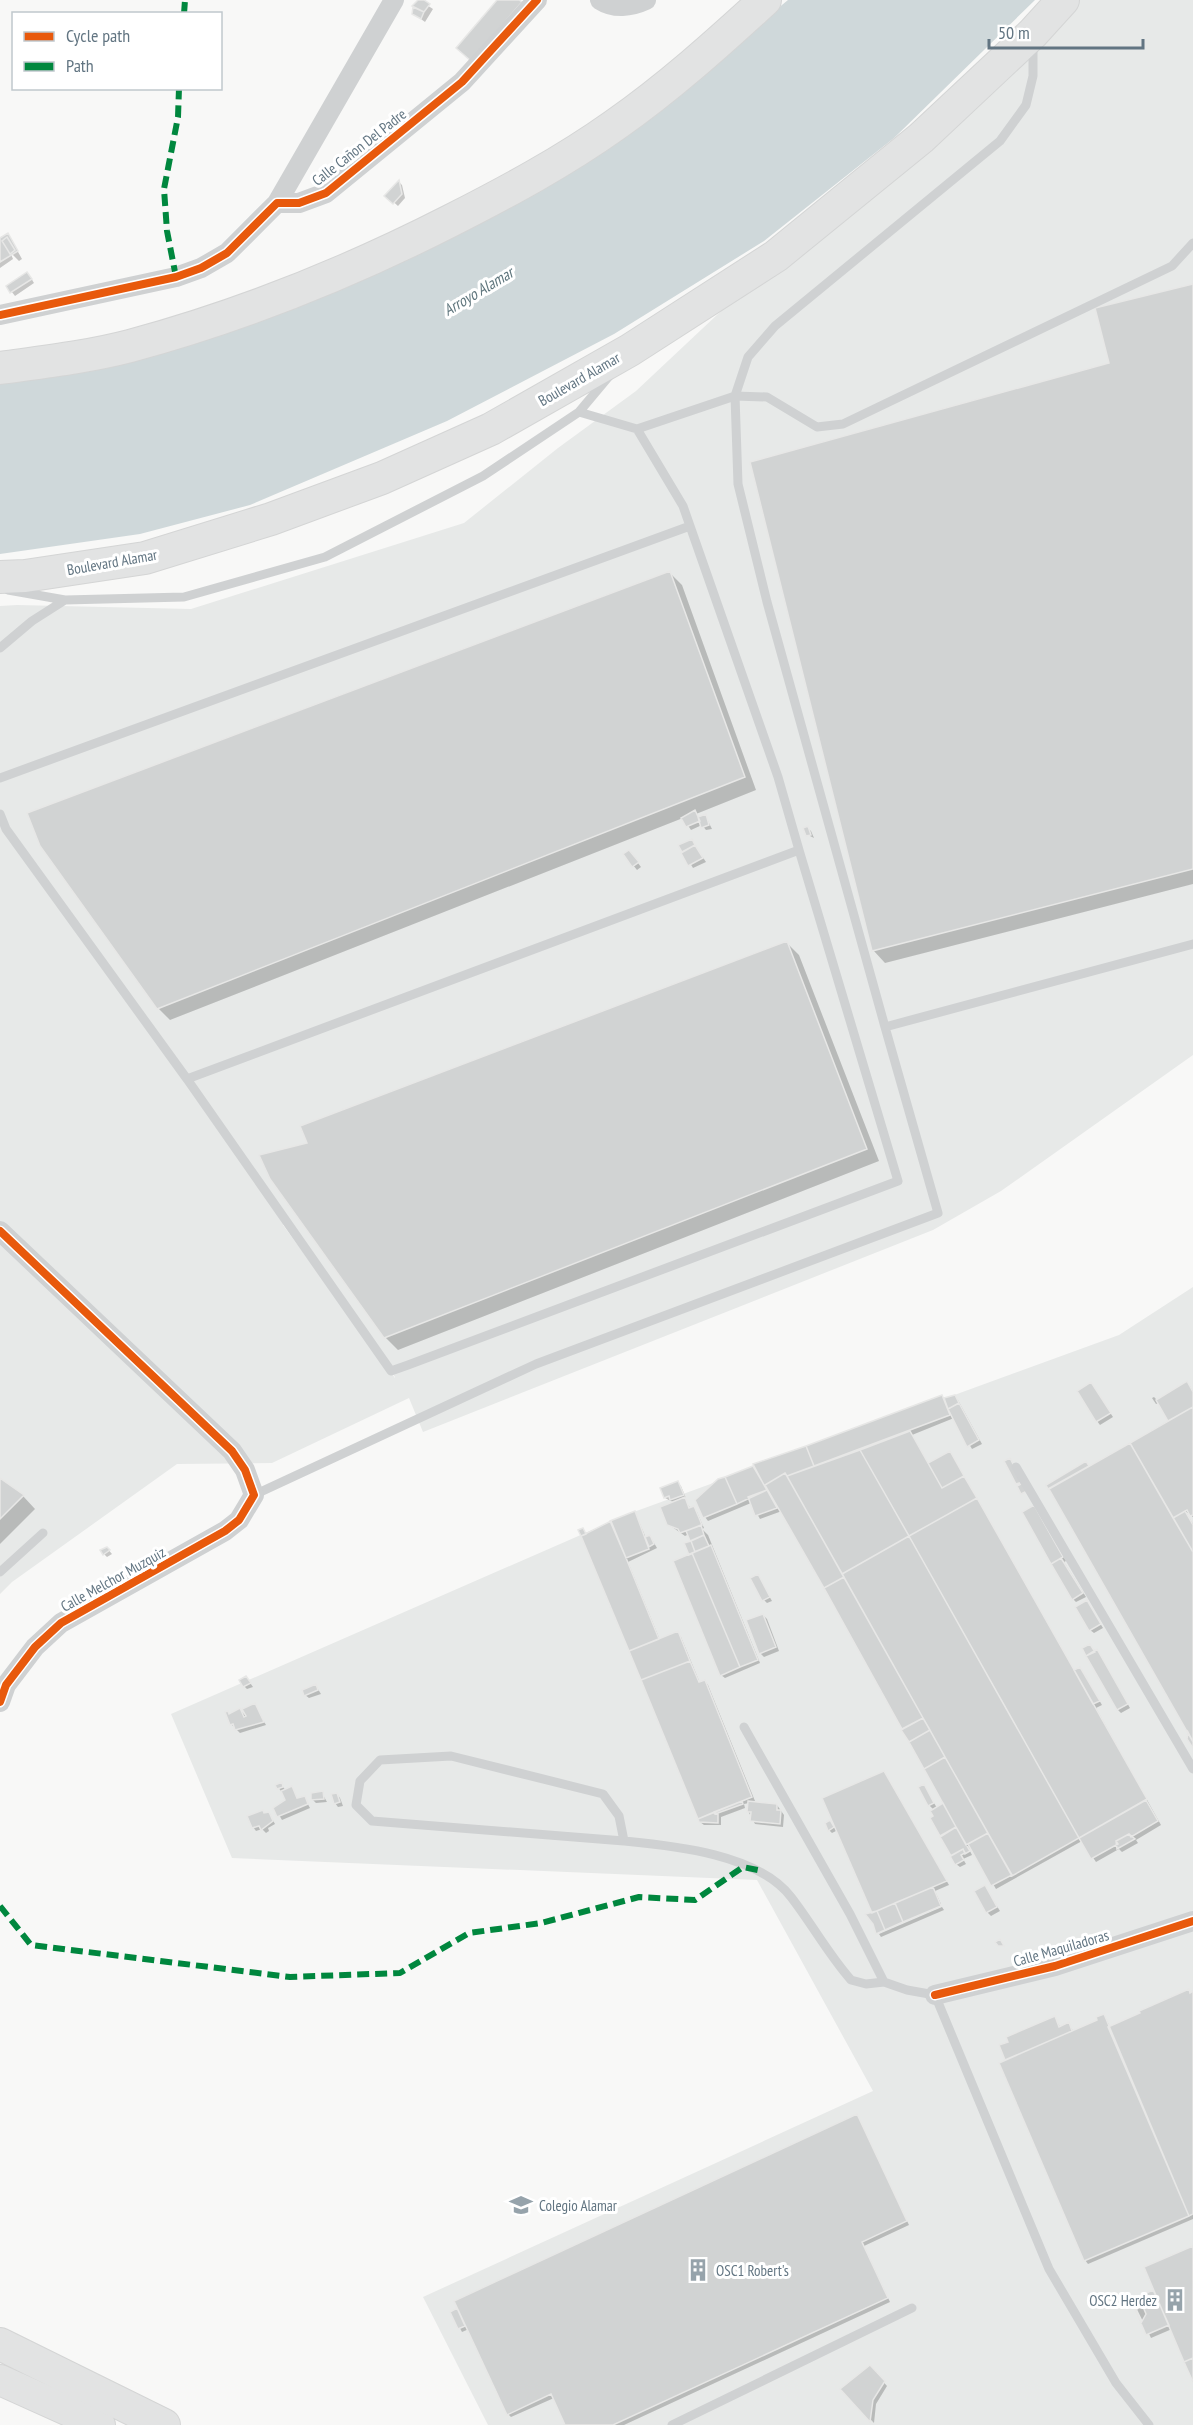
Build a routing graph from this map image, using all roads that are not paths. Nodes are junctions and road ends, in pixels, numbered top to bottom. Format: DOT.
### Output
graph roads {
  1 [pos="394,0"];
  2 [pos="537,0"];
  3 [pos="600,0"];
  4 [pos="646,0"];
  5 [pos="765,0"];
  6 [pos="1063,0"];
  7 [pos="1033,33"];
  8 [pos="277,203"];
  9 [pos="1193,243"];
  10 [pos="0,315"];
  11 [pos="630,350"];
  12 [pos="0,368"];
  13 [pos="735,396"];
  14 [pos="579,412"];
  15 [pos="637,429"];
  16 [pos="690,526"];
  17 [pos="0,577"];
  18 [pos="0,589"];
  19 [pos="65,600"];
  20 [pos="0,648"];
  21 [pos="0,778"];
  22 [pos="0,814"];
  23 [pos="799,850"];
  24 [pos="1193,944"];
  25 [pos="885,1028"];
  26 [pos="187,1079"];
  27 [pos="0,1230"];
  28 [pos="1016,1467"];
  29 [pos="254,1495"];
  30 [pos="44,1533"];
  31 [pos="0,1572"];
  32 [pos="0,1702"];
  33 [pos="744,1727"];
  34 [pos="1193,1769"];
  35 [pos="624,1842"];
  36 [pos="1193,1921"];
  37 [pos="884,1982"];
  38 [pos="935,1995"];
  39 [pos="912,2308"];
  40 [pos="0,2344"];
  41 [pos="0,2363"];
  42 [pos="0,2380"];
  43 [pos="0,2398"];
  44 [pos="61,2425"];
  45 [pos="100,2425"];
  46 [pos="136,2425"];
  47 [pos="164,2425"];
  48 [pos="672,2425"];
  49 [pos="1149,2425"];
  1 -- 8 [label="street, Calle Cañon Del Padre"];
  2 -- 8 [label="street, Calle Cañon Del Padre"];
  3 -- 4 [label="street"];
  5 -- 12 [label="highway"];
  6 -- 7 [label="highway, Boulevard Alamar"];
  7 -- 11 [label="highway, Boulevard Alamar"];
  7 -- 13 [label="lane"];
  8 -- 10 [label="street, Calle Cañon Del Padre"];
  9 -- 13 [label="lane"];
  11 -- 14 [label="lane"];
  11 -- 17 [label="highway, Boulevard Alamar"];
  13 -- 15 [label="lane"];
  13 -- 25 [label="lane"];
  14 -- 15 [label="lane"];
  14 -- 19 [label="lane"];
  15 -- 16 [label="lane"];
  16 -- 21 [label="lane"];
  16 -- 23 [label="lane"];
  18 -- 19 [label="lane"];
  19 -- 20 [label="lane"];
  22 -- 26 [label="lane"];
  23 -- 26 [label="lane"];
  23 -- 26 [label="lane"];
  24 -- 25 [label="lane"];
  25 -- 29 [label="lane"];
  27 -- 29 [label="street"];
  28 -- 34 [label="lane"];
  29 -- 32 [label="street, Calle Melchor Muzquiz"];
  30 -- 31 [label="lane"];
  33 -- 37 [label="lane"];
  35 -- 35 [label="lane"];
  35 -- 37 [label="lane"];
  36 -- 38 [label="street, Calle Maquiladoras"];
  37 -- 38 [label="lane"];
  38 -- 49 [label="lane"];
  39 -- 48 [label="lane"];
  40 -- 47 [label="highway"];
  41 -- 46 [label="highway"];
  42 -- 45 [label="main road"];
  43 -- 44 [label="main road"];
}
